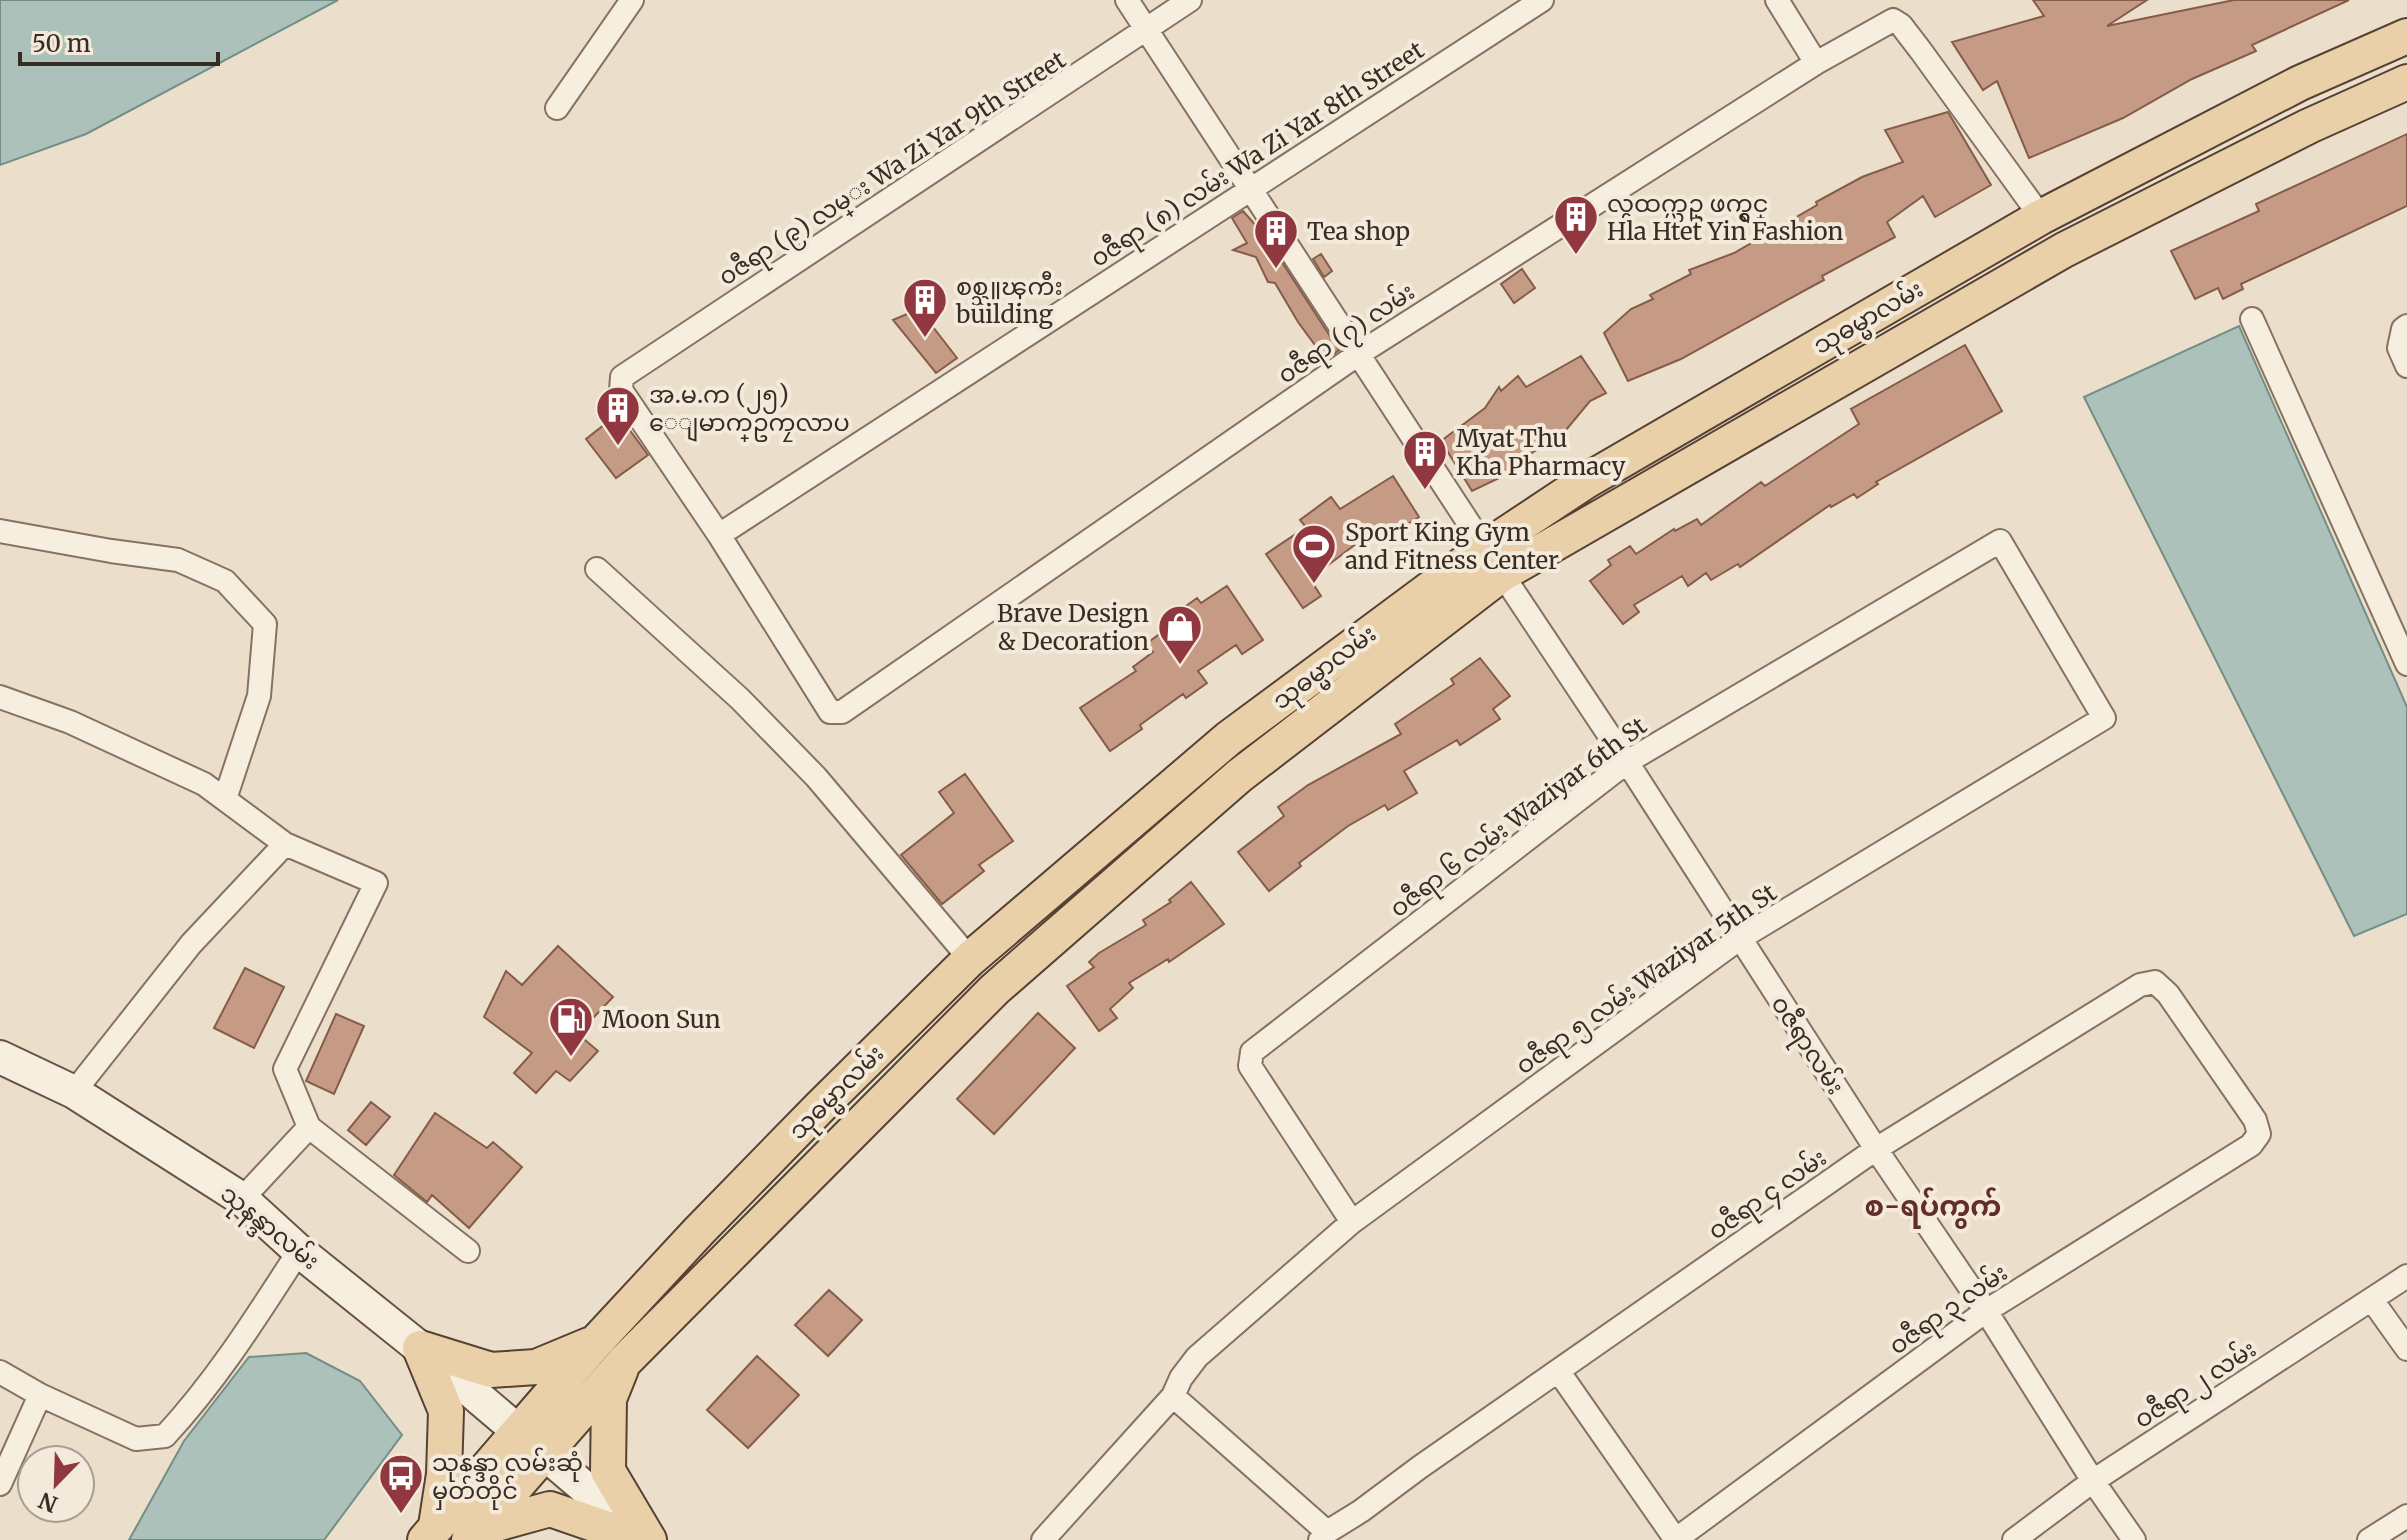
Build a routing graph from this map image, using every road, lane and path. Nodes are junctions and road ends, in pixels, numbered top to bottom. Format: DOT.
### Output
graph roads {
  1 [pos="632,0"];
  2 [pos="1127,0"];
  3 [pos="1190,0"];
  4 [pos="1542,0"];
  5 [pos="1777,0"];
  6 [pos="1147,31"];
  7 [pos="2407,36"];
  8 [pos="1816,63"];
  9 [pos="2407,82"];
  10 [pos="557,108"];
  11 [pos="1250,190"];
  12 [pos="2041,217"];
  13 [pos="2252,319"];
  14 [pos="2405,327"];
  15 [pos="1357,355"];
  16 [pos="2407,366"];
  17 [pos="0,531"];
  18 [pos="719,535"];
  19 [pos="1494,561"];
  20 [pos="597,569"];
  21 [pos="2407,664"];
  22 [pos="0,697"];
  23 [pos="2104,718"];
  24 [pos="1627,762"];
  25 [pos="225,799"];
  26 [pos="285,844"];
  27 [pos="1739,939"];
  28 [pos="970,959"];
  29 [pos="0,1057"];
  30 [pos="74,1092"];
  31 [pos="309,1127"];
  32 [pos="2259,1134"];
  33 [pos="1876,1149"];
  34 [pos="242,1199"];
  35 [pos="1352,1222"];
  36 [pos="299,1251"];
  37 [pos="468,1251"];
  38 [pos="2407,1276"];
  39 [pos="2372,1300"];
  40 [pos="1986,1311"];
  41 [pos="596,1342"];
  42 [pos="420,1348"];
  43 [pos="2407,1349"];
  44 [pos="624,1362"];
  45 [pos="0,1372"];
  46 [pos="1559,1372"];
  47 [pos="40,1395"];
  48 [pos="1173,1396"];
  49 [pos="530,1441"];
  50 [pos="2093,1481"];
  51 [pos="0,1484"];
  52 [pos="2407,1516"];
  53 [pos="430,1533"];
  54 [pos="1324,1536"];
  55 [pos="469,1540"];
  56 [pos="475,1540"];
  57 [pos="640,1540"];
  58 [pos="648,1540"];
  59 [pos="1043,1540"];
  60 [pos="1676,1540"];
  61 [pos="2014,1540"];
  62 [pos="2134,1540"];
  63 [pos="2369,1540"];
  1 -- 10 [label="street"];
  2 -- 6 [label="street, ဝဇီရာလမ်း"];
  3 -- 6 [label="street, ၀ဇီရာ (၉) လမ္း Wa Zi Yar 9th Street"];
  4 -- 11 [label="street, ၀ဇီရာ (၈) လမ်း Wa Zi Yar 8th Street"];
  5 -- 8 [label="street"];
  6 -- 11 [label="street, ဝဇီရာလမ်း"];
  6 -- 18 [label="street, ၀ဇီရာ (၉) လမ္း Wa Zi Yar 9th Street"];
  7 -- 12 [label="main road, သုဓမ္မာလမ်း"];
  8 -- 12 [label="street, ၀ဇီရာ (၇) လမ်း"];
  8 -- 15 [label="street, ၀ဇီရာ (၇) လမ်း"];
  9 -- 19 [label="main road, သုဓမ္မာလမ်း"];
  11 -- 15 [label="street, ဝဇီရာလမ်း"];
  11 -- 18 [label="street, ၀ဇီရာ (၈) လမ်း Wa Zi Yar 8th Street"];
  12 -- 19 [label="main road, သုဓမ္မာလမ်း"];
  13 -- 21 [label="street"];
  14 -- 16 [label="street"];
  15 -- 18 [label="street, ၀ဇီရာ (၇) လမ်း"];
  15 -- 19 [label="street, ဝဇီရာလမ်း"];
  17 -- 25 [label="street"];
  19 -- 24 [label="street, ဝဇီရာလမ်း"];
  19 -- 28 [label="main road, သုဓမ္မာလမ်း"];
  19 -- 44 [label="main road, သုဓမ္မာလမ်း"];
  20 -- 28 [label="street"];
  22 -- 25 [label="street"];
  23 -- 24 [label="street, ဝဇီရာ ၆ လမ်း Waziyar 6th St"];
  23 -- 27 [label="street, ဝဇီရာ ၅ လမ်း Waziyar 5th St"];
  24 -- 27 [label="street, ဝဇီရာလမ်း"];
  24 -- 35 [label="street, ဝဇီရာ ၆ လမ်း Waziyar 6th St"];
  25 -- 26 [label="street"];
  26 -- 30 [label="street"];
  26 -- 31 [label="street"];
  27 -- 33 [label="street, ဝဇီရာလမ်း"];
  27 -- 35 [label="street, ဝဇီရာ ၅ လမ်း Waziyar 5th St"];
  28 -- 41 [label="main road, သုဓမ္မာလမ်း"];
  29 -- 30 [label="main road, သုနန္ဒာလမ်း"];
  30 -- 34 [label="main road, သုနန္ဒာလမ်း"];
  31 -- 34 [label="street"];
  31 -- 37 [label="street"];
  32 -- 33 [label="street, ဝဇီရာ ၄ လမ်း"];
  32 -- 40 [label="street, ဝဇီရာ ၃ လမ်း"];
  33 -- 40 [label="street, ဝဇီရာလမ်း"];
  33 -- 46 [label="street, ဝဇီရာ ၄ လမ်း"];
  34 -- 36 [label="main road, သုနန္ဒာလမ်း"];
  35 -- 48 [label="street, ဝဇီရာ ၅ လမ်း Waziyar 5th St"];
  36 -- 42 [label="main road, သုနန္ဒာလမ်း"];
  36 -- 47 [label="street"];
  38 -- 39 [label="street, ဝဇီရာ ၂ လမ်း"];
  39 -- 43 [label="street"];
  39 -- 50 [label="street, ဝဇီရာ ၂ လမ်း"];
  40 -- 50 [label="street, ဝဇီရာလမ်း"];
  40 -- 60 [label="street, ဝဇီရာ ၃ လမ်း"];
  41 -- 42 [label="main road"];
  41 -- 49 [label="main road, သုဓမ္မာလမ်း"];
  42 -- 49 [label="main road, သုနန္ဒာလမ်း"];
  42 -- 53 [label="main road"];
  44 -- 49 [label="main road, သုဓမ္မာလမ်း"];
  44 -- 58 [label="main road"];
  45 -- 47 [label="street"];
  46 -- 54 [label="street, ဝဇီရာ ၄ လမ်း"];
  46 -- 60 [label="street"];
  47 -- 51 [label="street"];
  48 -- 54 [label="street"];
  48 -- 59 [label="street, ဝဇီရာ ၅ လမ်း Waziyar 5th St"];
  49 -- 53 [label="main road, သုဓမ္မာလမ်း"];
  49 -- 55 [label="main road, သုဓမ္မာလမ်း"];
  49 -- 58 [label="main road, သုနန္ဒာလမ်း"];
  50 -- 61 [label="street, ဝဇီရာ ၂ လမ်း"];
  50 -- 62 [label="street, ဝဇီရာလမ်း"];
  52 -- 63 [label="street"];
  56 -- 57 [label="main road"];
}
